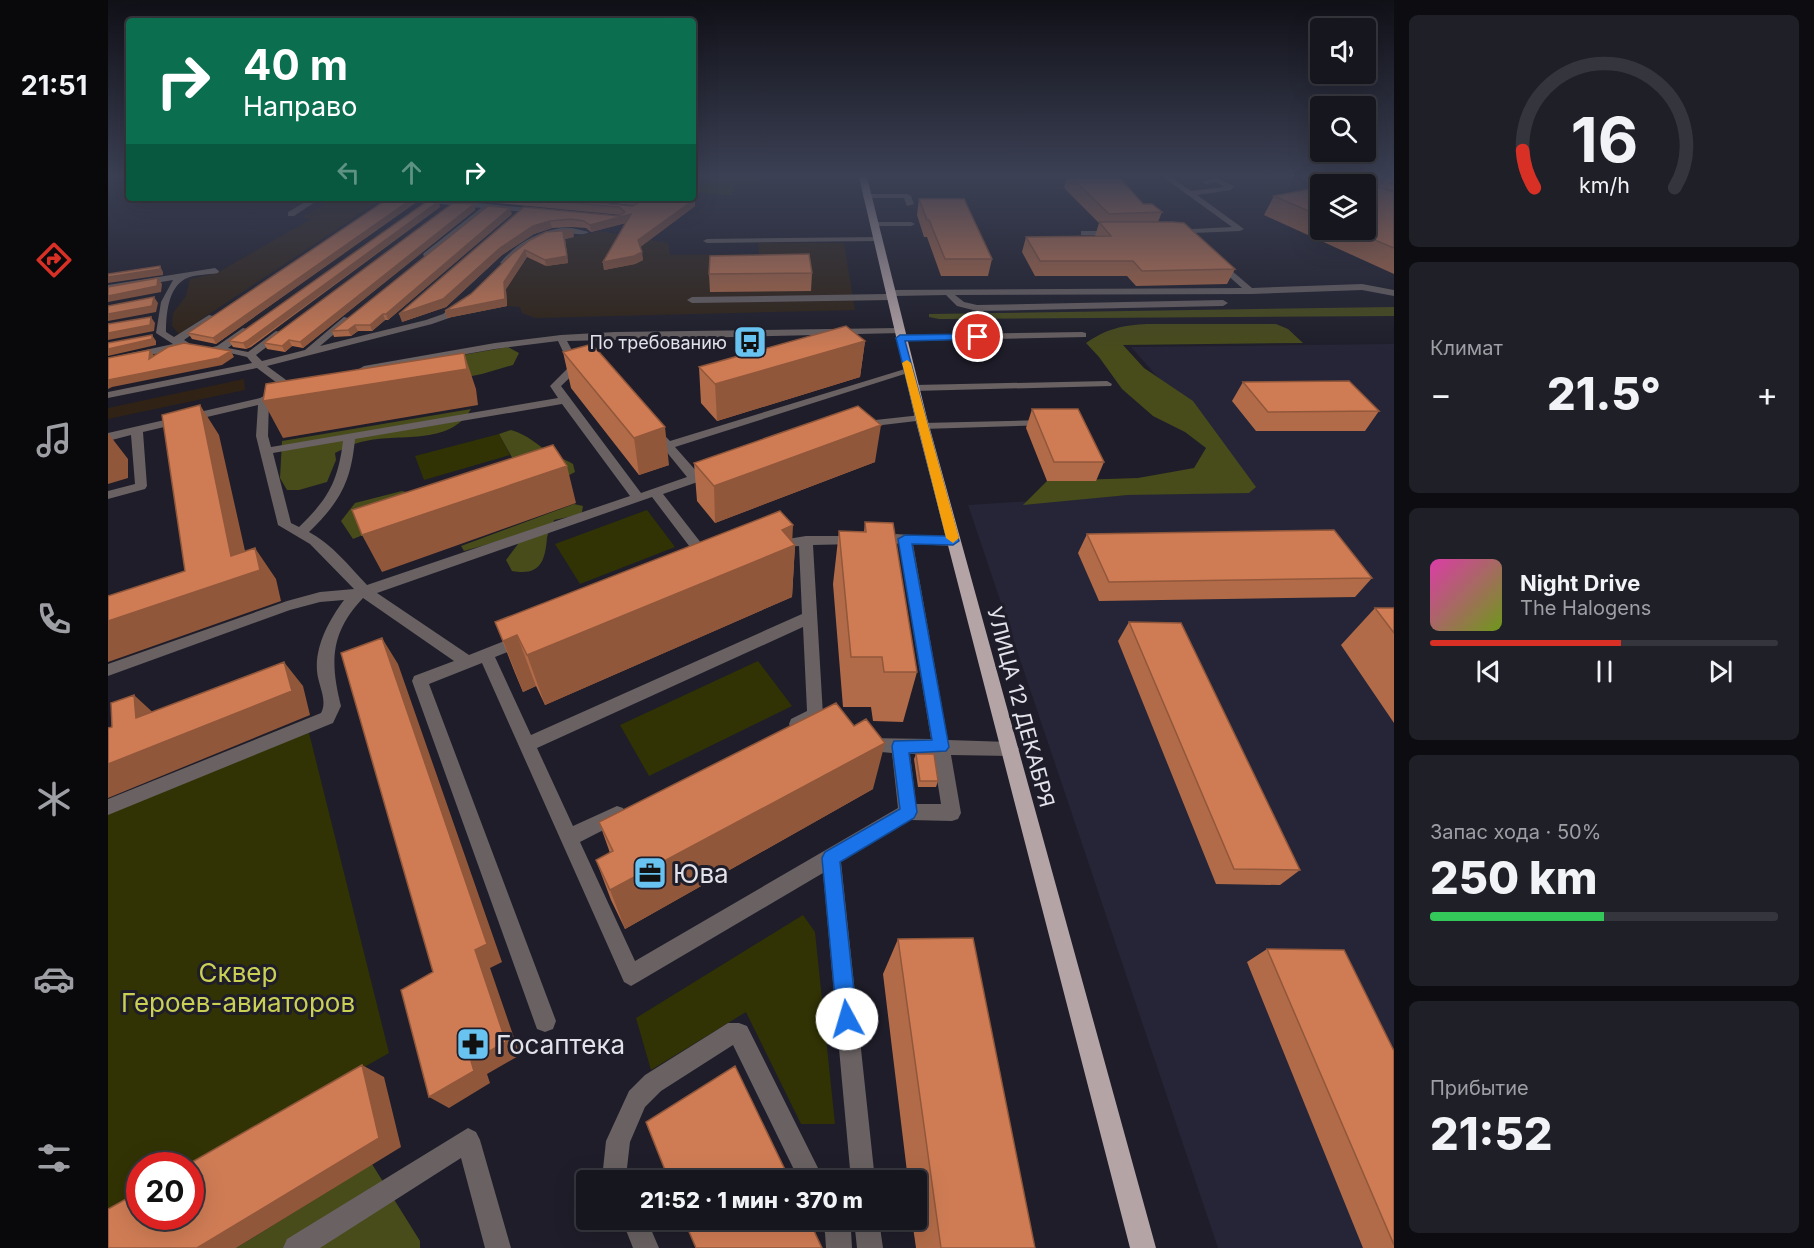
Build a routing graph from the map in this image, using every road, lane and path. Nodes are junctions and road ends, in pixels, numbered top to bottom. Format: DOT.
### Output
graph roads {
  1 [pos="452,235"];
  2 [pos="544,235"];
  3 [pos="877,235"];
  4 [pos="1188,235"];
  5 [pos="878,239"];
  6 [pos="1193,240"];
  7 [pos="707,241"];
  8 [pos="1209,254"];
  9 [pos="415,265"];
  10 [pos="215,271"];
  11 [pos="494,272"];
  12 [pos="183,276"];
  13 [pos="108,288"];
  14 [pos="1250,291"];
  15 [pos="949,293"];
  16 [pos="1394,293"];
  17 [pos="469,295"];
  18 [pos="890,295"];
  19 [pos="693,300"];
  20 [pos="1223,303"];
  21 [pos="222,311"];
  22 [pos="351,316"];
  23 [pos="398,317"];
  24 [pos="257,322"];
  25 [pos="287,328"];
  26 [pos="380,333"];
  27 [pos="899,334"];
  28 [pos="164,335"];
  29 [pos="1082,335"];
  30 [pos="153,337"];
  31 [pos="561,338"];
  32 [pos="175,341"];
  33 [pos="195,345"];
  34 [pos="219,349"];
  35 [pos="306,352"];
  36 [pos="250,356"];
  37 [pos="108,361"];
  38 [pos="261,364"];
  39 [pos="352,372"];
  40 [pos="911,379"];
  41 [pos="1107,384"];
  42 [pos="108,395"];
  43 [pos="264,400"];
  44 [pos="565,400"];
  45 [pos="922,422"];
  46 [pos="1054,423"];
  47 [pos="652,428"];
  48 [pos="847,428"];
  49 [pos="138,430"];
  50 [pos="108,437"];
  51 [pos="349,437"];
  52 [pos="667,446"];
  53 [pos="266,451"];
  54 [pos="728,467"];
  55 [pos="695,478"];
  56 [pos="655,492"];
  57 [pos="108,495"];
  58 [pos="638,498"];
  59 [pos="300,533"];
  60 [pos="905,539"];
  61 [pos="806,541"];
  62 [pos="953,541"];
  63 [pos="762,547"];
  64 [pos="689,573"];
  65 [pos="361,593"];
  66 [pos="810,617"];
  67 [pos="539,633"];
  68 [pos="486,654"];
  69 [pos="467,662"];
  70 [pos="108,670"];
  71 [pos="783,731"];
  72 [pos="527,745"];
  73 [pos="860,745"];
  74 [pos="900,746"];
  75 [pos="941,747"];
  76 [pos="1010,749"];
  77 [pos="633,806"];
  78 [pos="108,807"];
  79 [pos="908,812"];
  80 [pos="569,838"];
  81 [pos="831,858"];
  82 [pos="545,1021"];
  83 [pos="615,1170"];
  84 [pos="808,1170"];
  85 [pos="862,1170"];
  86 [pos="639,1230"];
  87 [pos="838,1230"];
  88 [pos="868,1230"];
  89 [pos="296,1248"];
  90 [pos="498,1248"];
  91 [pos="646,1248"];
  92 [pos="839,1248"];
  93 [pos="870,1248"];
  94 [pos="1143,1248"];
  1 -- 9 [label="street"];
  2 -- 11 [label="street"];
  3 -- 5 [label="main road, УЛИЦА 12 ДЕКАБРЯ"];
  4 -- 6 [label="street"];
  5 -- 7 [label="street"];
  5 -- 18 [label="main road, УЛИЦА 12 ДЕКАБРЯ"];
  8 -- 14 [label="street"];
  10 -- 12 [label="street"];
  12 -- 13 [label="street"];
  12 -- 28 [label="street"];
  14 -- 15 [label="street"];
  14 -- 16 [label="street"];
  15 -- 18 [label="street"];
  15 -- 20 [label="street"];
  17 -- 26 [label="street"];
  18 -- 19 [label="street"];
  18 -- 27 [label="main road, УЛИЦА 12 ДЕКАБРЯ"];
  21 -- 32 [label="street"];
  22 -- 35 [label="street"];
  23 -- 26 [label="street"];
  24 -- 34 [label="street"];
  25 -- 36 [label="street"];
  26 -- 35 [label="street"];
  27 -- 29 [label="street"];
  27 -- 31 [label="street"];
  27 -- 40 [label="main road, УЛИЦА 12 ДЕКАБРЯ"];
  28 -- 30 [label="street"];
  28 -- 32 [label="street"];
  31 -- 39 [label="street"];
  31 -- 44 [label="street"];
  32 -- 33 [label="street"];
  33 -- 34 [label="street"];
  33 -- 37 [label="street"];
  34 -- 36 [label="street"];
  35 -- 38 [label="street"];
  36 -- 38 [label="street"];
  38 -- 42 [label="street"];
  38 -- 43 [label="street"];
  40 -- 41 [label="street"];
  40 -- 45 [label="main road, УЛИЦА 12 ДЕКАБРЯ"];
  40 -- 52 [label="street"];
  43 -- 49 [label="street"];
  43 -- 53 [label="street"];
  44 -- 51 [label="street"];
  44 -- 58 [label="street"];
  45 -- 46 [label="street"];
  45 -- 48 [label="street"];
  45 -- 62 [label="main road, УЛИЦА 12 ДЕКАБРЯ"];
  47 -- 52 [label="street"];
  49 -- 50 [label="street"];
  49 -- 57 [label="street"];
  51 -- 53 [label="street"];
  51 -- 59 [label="street"];
  52 -- 55 [label="street"];
  53 -- 59 [label="street"];
  54 -- 55 [label="street"];
  55 -- 56 [label="street"];
  56 -- 58 [label="street"];
  56 -- 64 [label="street"];
  58 -- 65 [label="street"];
  59 -- 65 [label="street"];
  60 -- 61 [label="street"];
  60 -- 62 [label="street"];
  60 -- 75 [label="street"];
  61 -- 63 [label="street"];
  61 -- 66 [label="street"];
  62 -- 76 [label="main road, УЛИЦА 12 ДЕКАБРЯ"];
  65 -- 69 [label="street"];
  65 -- 70 [label="street"];
  65 -- 78 [label="street"];
  66 -- 71 [label="street"];
  66 -- 72 [label="street"];
  67 -- 68 [label="street"];
  68 -- 69 [label="street"];
  68 -- 72 [label="street"];
  69 -- 82 [label="street"];
  72 -- 80 [label="street"];
  73 -- 74 [label="street"];
  74 -- 75 [label="street"];
  74 -- 79 [label="street"];
  75 -- 76 [label="street"];
  75 -- 79 [label="street"];
  76 -- 94 [label="main road, УЛИЦА 12 ДЕКАБРЯ"];
  77 -- 80 [label="street"];
  79 -- 81 [label="street"];
  80 -- 81 [label="street"];
  81 -- 85 [label="street"];
  83 -- 84 [label="street"];
  86 -- 91 [label="street"];
  87 -- 92 [label="street"];
  88 -- 93 [label="street"];
  89 -- 90 [label="street"];
}
